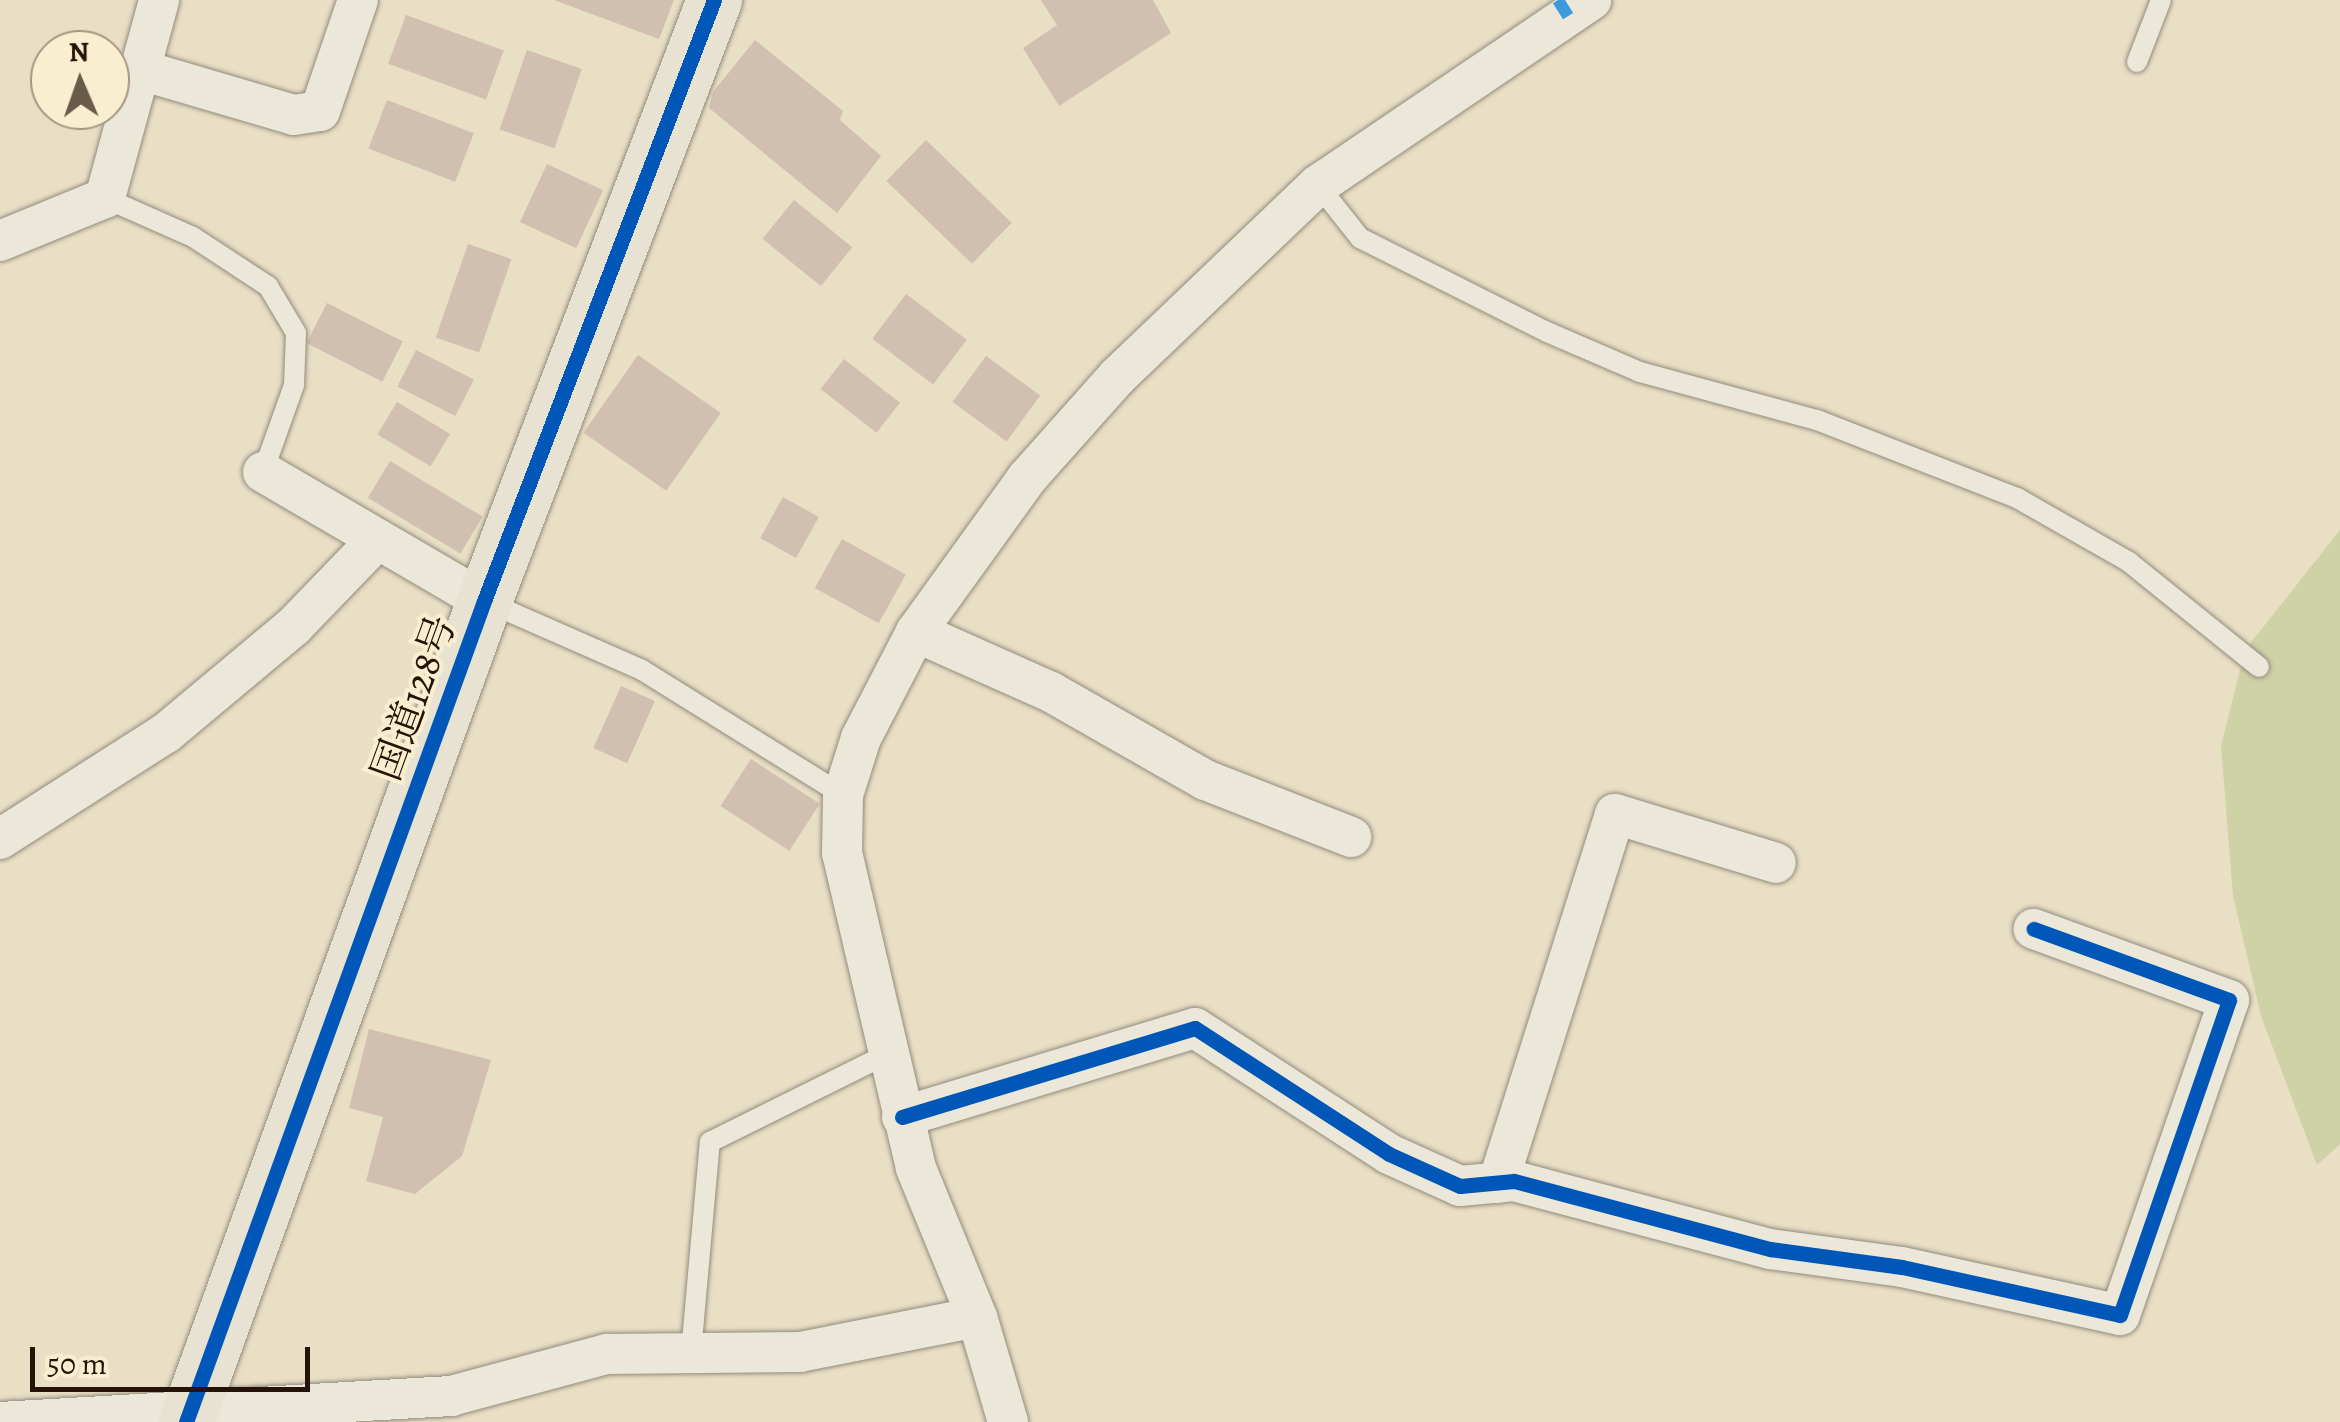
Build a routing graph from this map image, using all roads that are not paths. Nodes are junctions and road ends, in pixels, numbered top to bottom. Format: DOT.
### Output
graph roads {
  1 [pos="159,0"];
  2 [pos="358,0"];
  3 [pos="714,0"];
  4 [pos="1591,0"];
  5 [pos="2161,0"];
  6 [pos="2137,62"];
  7 [pos="141,70"];
  8 [pos="1318,185"];
  9 [pos="105,198"];
  10 [pos="0,241"];
  11 [pos="263,472"];
  12 [pos="376,541"];
  13 [pos="484,601"];
  14 [pos="916,632"];
  15 [pos="2260,667"];
  16 [pos="842,796"];
  17 [pos="10,824"];
  18 [pos="1351,837"];
  19 [pos="1776,863"];
  20 [pos="2034,930"];
  21 [pos="887,1054"];
  22 [pos="902,1117"];
  23 [pos="1498,1183"];
  24 [pos="977,1317"];
  25 [pos="691,1353"];
  26 [pos="447,1409"];
  27 [pos="188,1418"];
  28 [pos="0,1422"];
  29 [pos="1008,1422"];
  1 -- 7 [label="street"];
  2 -- 7 [label="street"];
  3 -- 13 [label="highway, 国道128号"];
  4 -- 8 [label="street"];
  5 -- 6 [label="lane"];
  7 -- 9 [label="street"];
  8 -- 14 [label="street"];
  8 -- 15 [label="lane"];
  9 -- 10 [label="street"];
  9 -- 11 [label="lane"];
  11 -- 12 [label="street"];
  12 -- 13 [label="street"];
  12 -- 17 [label="street"];
  13 -- 16 [label="lane"];
  13 -- 27 [label="highway, 国道128号"];
  14 -- 16 [label="street"];
  14 -- 18 [label="street"];
  16 -- 21 [label="street"];
  19 -- 23 [label="street"];
  20 -- 23 [label="street"];
  21 -- 22 [label="street"];
  21 -- 25 [label="lane"];
  22 -- 23 [label="street"];
  22 -- 24 [label="street"];
  24 -- 25 [label="street"];
  24 -- 29 [label="street"];
  25 -- 26 [label="street"];
  26 -- 27 [label="street"];
  27 -- 28 [label="street"];
}
